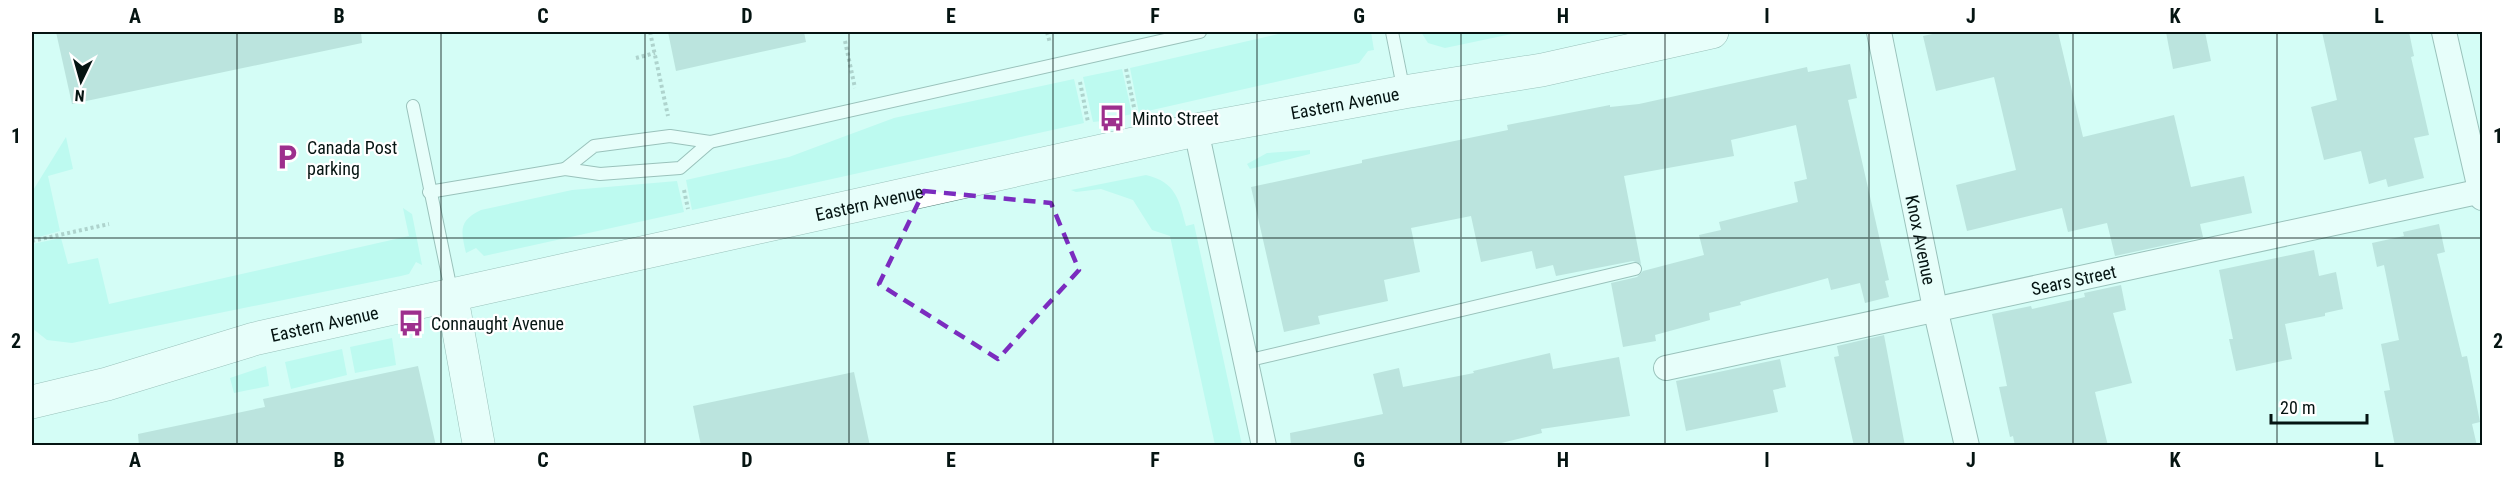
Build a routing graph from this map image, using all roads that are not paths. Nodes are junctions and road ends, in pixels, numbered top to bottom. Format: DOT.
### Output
graph roads {
  1 [pos="1200,32"];
  2 [pos="1392,32"];
  3 [pos="1712,32"];
  4 [pos="1879,32"];
  5 [pos="2444,32"];
  6 [pos="1404,92"];
  7 [pos="413,106"];
  8 [pos="1196,130"];
  9 [pos="710,142"];
  10 [pos="566,169"];
  11 [pos="429,192"];
  12 [pos="2482,194"];
  13 [pos="1635,269"];
  14 [pos="452,296"];
  15 [pos="1935,308"];
  16 [pos="1246,361"];
  17 [pos="1666,368"];
  18 [pos="32,402"];
  19 [pos="479,446"];
  20 [pos="1264,446"];
  21 [pos="1966,446"];
  1 -- 9 [label="lane"];
  2 -- 6 [label="lane"];
  3 -- 6 [label="main road, Eastern Avenue"];
  4 -- 15 [label="street, Knox Avenue"];
  5 -- 12 [label="street"];
  6 -- 8 [label="main road, Eastern Avenue"];
  7 -- 11 [label="lane"];
  8 -- 14 [label="main road, Eastern Avenue"];
  8 -- 16 [label="street"];
  9 -- 10 [label="lane"];
  9 -- 10 [label="lane"];
  10 -- 11 [label="lane"];
  11 -- 14 [label="lane"];
  12 -- 15 [label="street, Sears Street"];
  13 -- 16 [label="lane"];
  14 -- 18 [label="main road, Eastern Avenue"];
  14 -- 19 [label="street"];
  15 -- 17 [label="street, Sears Street"];
  15 -- 21 [label="street, Knox Avenue"];
  16 -- 20 [label="street"];
}
